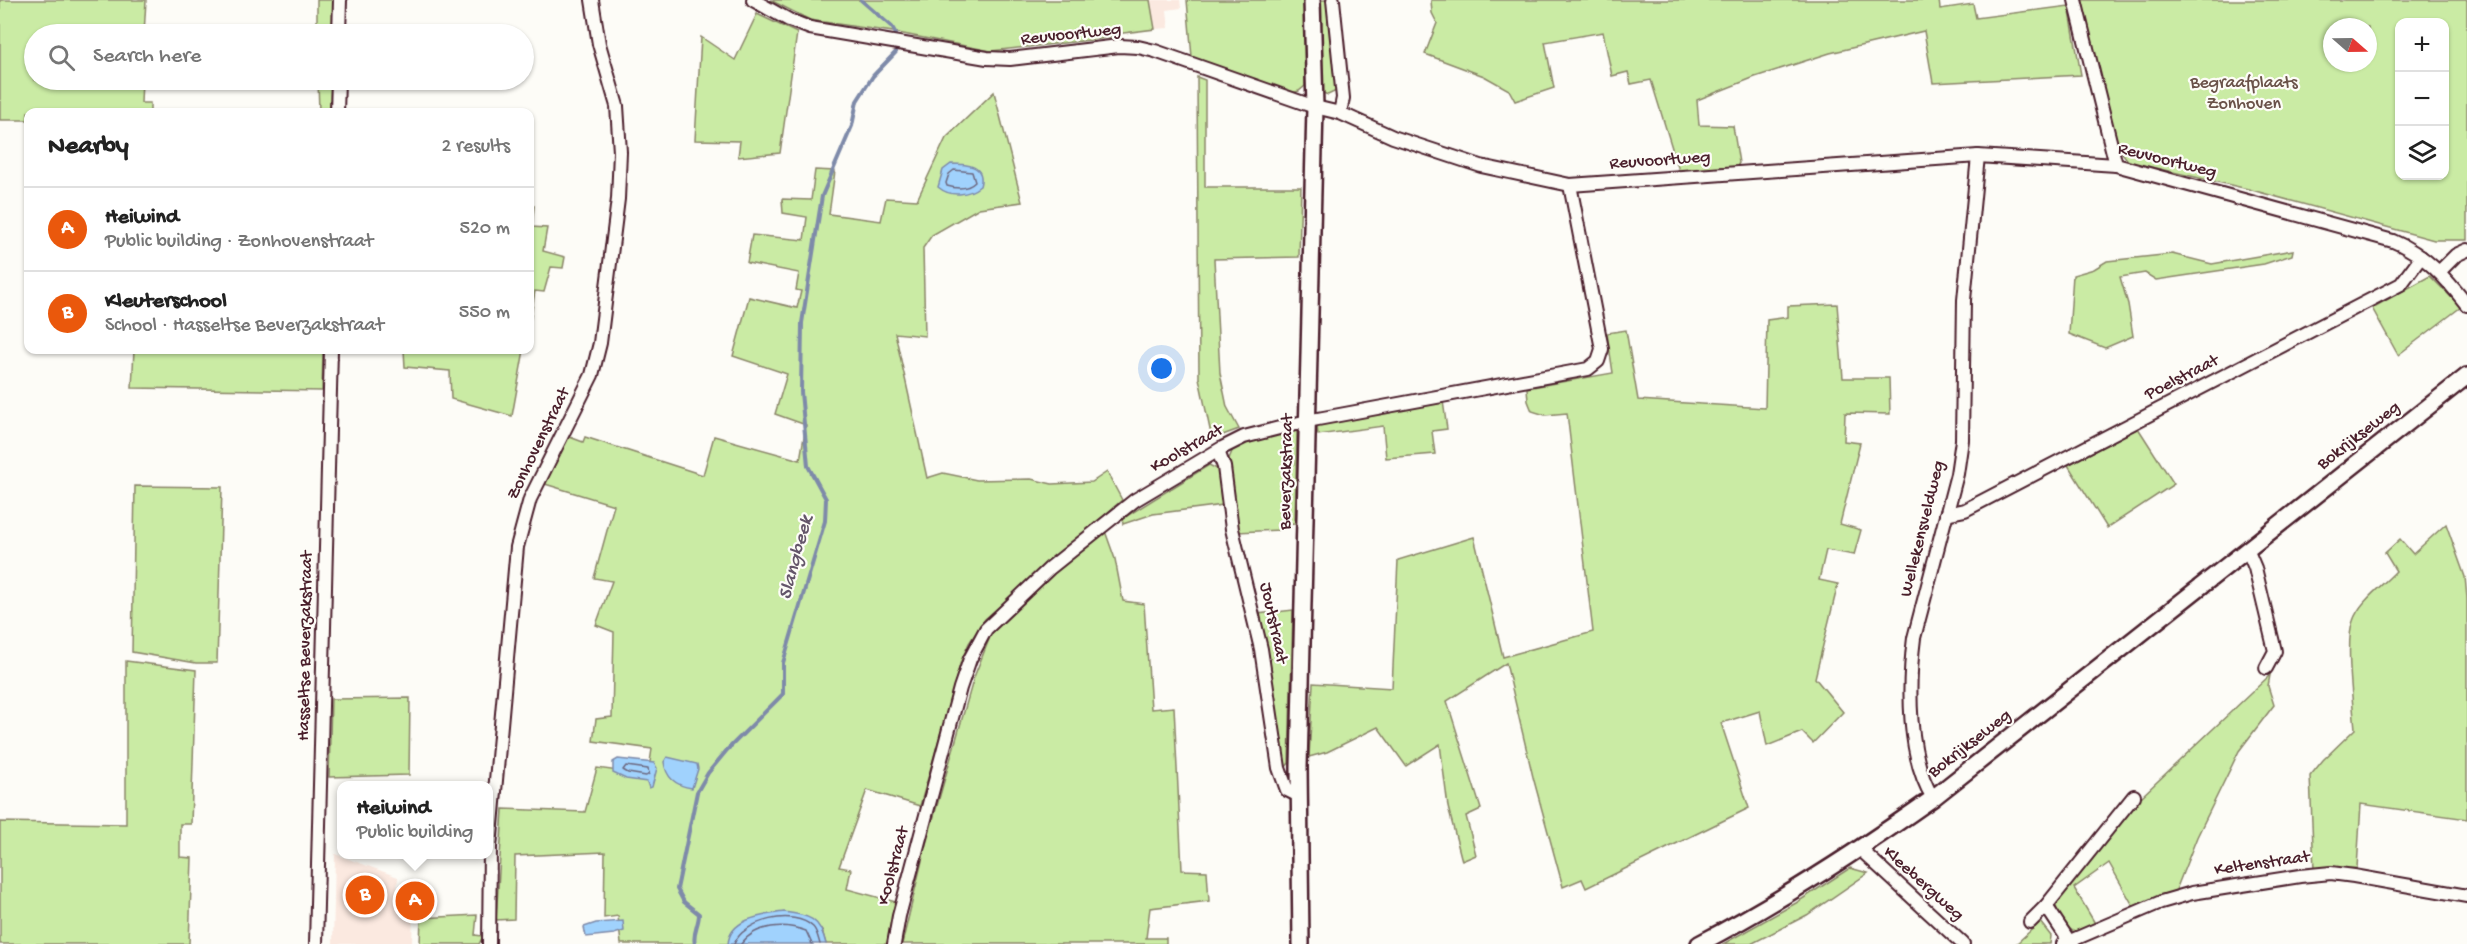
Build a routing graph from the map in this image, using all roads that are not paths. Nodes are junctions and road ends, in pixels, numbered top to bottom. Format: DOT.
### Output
graph roads {
  1 [pos="340,0"];
  2 [pos="592,0"];
  3 [pos="753,0"];
  4 [pos="1312,0"];
  5 [pos="1334,0"];
  6 [pos="2074,0"];
  7 [pos="339,24"];
  8 [pos="338,90"];
  9 [pos="1315,107"];
  10 [pos="337,108"];
  11 [pos="1340,113"];
  12 [pos="1978,156"];
  13 [pos="2116,165"];
  14 [pos="1570,185"];
  15 [pos="2467,250"];
  16 [pos="2421,257"];
  17 [pos="2440,271"];
  18 [pos="2467,305"];
  19 [pos="331,354"];
  20 [pos="2467,376"];
  21 [pos="1308,421"];
  22 [pos="1218,451"];
  23 [pos="1946,514"];
  24 [pos="2247,549"];
  25 [pos="2266,668"];
  26 [pos="1299,796"];
  27 [pos="2134,796"];
  28 [pos="1933,798"];
  29 [pos="493,812"];
  30 [pos="1860,849"];
  31 [pos="490,859"];
  32 [pos="2467,896"];
  33 [pos="2046,906"];
  34 [pos="2030,922"];
  35 [pos="2066,943"];
  36 [pos="316,944"];
  37 [pos="489,944"];
  38 [pos="894,944"];
  39 [pos="1301,944"];
  40 [pos="1699,944"];
  41 [pos="1963,944"];
  1 -- 7 [label="street"];
  2 -- 29 [label="street, Zonhovenstraat"];
  3 -- 9 [label="street, Reuvoortweg"];
  4 -- 9 [label="street, Beverzakstraat"];
  5 -- 11 [label="street"];
  6 -- 13 [label="street"];
  8 -- 10 [label="street"];
  9 -- 11 [label="street, Reuvoortweg"];
  9 -- 21 [label="street, Beverzakstraat"];
  11 -- 14 [label="street, Reuvoortweg"];
  12 -- 13 [label="street, Reuvoortweg"];
  12 -- 14 [label="street, Reuvoortweg"];
  12 -- 23 [label="street, Wellekensveldweg"];
  13 -- 16 [label="street, Reuvoortweg"];
  14 -- 21 [label="street, Koolstraat"];
  15 -- 17 [label="street"];
  16 -- 17 [label="street, Reuvoortweg"];
  16 -- 23 [label="street, Poelstraat"];
  17 -- 18 [label="street, Reuvoortweg"];
  19 -- 36 [label="street, Hasseltse Beverzakstraat"];
  20 -- 24 [label="street, Bokrijkseweg"];
  21 -- 22 [label="street, Koolstraat"];
  21 -- 26 [label="street, Beverzakstraat"];
  22 -- 26 [label="street, Joutstraat"];
  22 -- 38 [label="street, Koolstraat"];
  23 -- 28 [label="street, Wellekensveldweg"];
  24 -- 25 [label="street"];
  24 -- 28 [label="street, Bokrijkseweg"];
  26 -- 39 [label="street, Beverzakstraat"];
  27 -- 33 [label="street"];
  28 -- 30 [label="street, Bokrijkseweg"];
  30 -- 40 [label="street, Bokrijkseweg"];
  30 -- 41 [label="street, Kleebergweg"];
  31 -- 37 [label="street, Zonhovenstraat"];
  32 -- 35 [label="street, Keltenstraat"];
  33 -- 34 [label="street"];
  33 -- 35 [label="street, Keltenstraat"];
}
